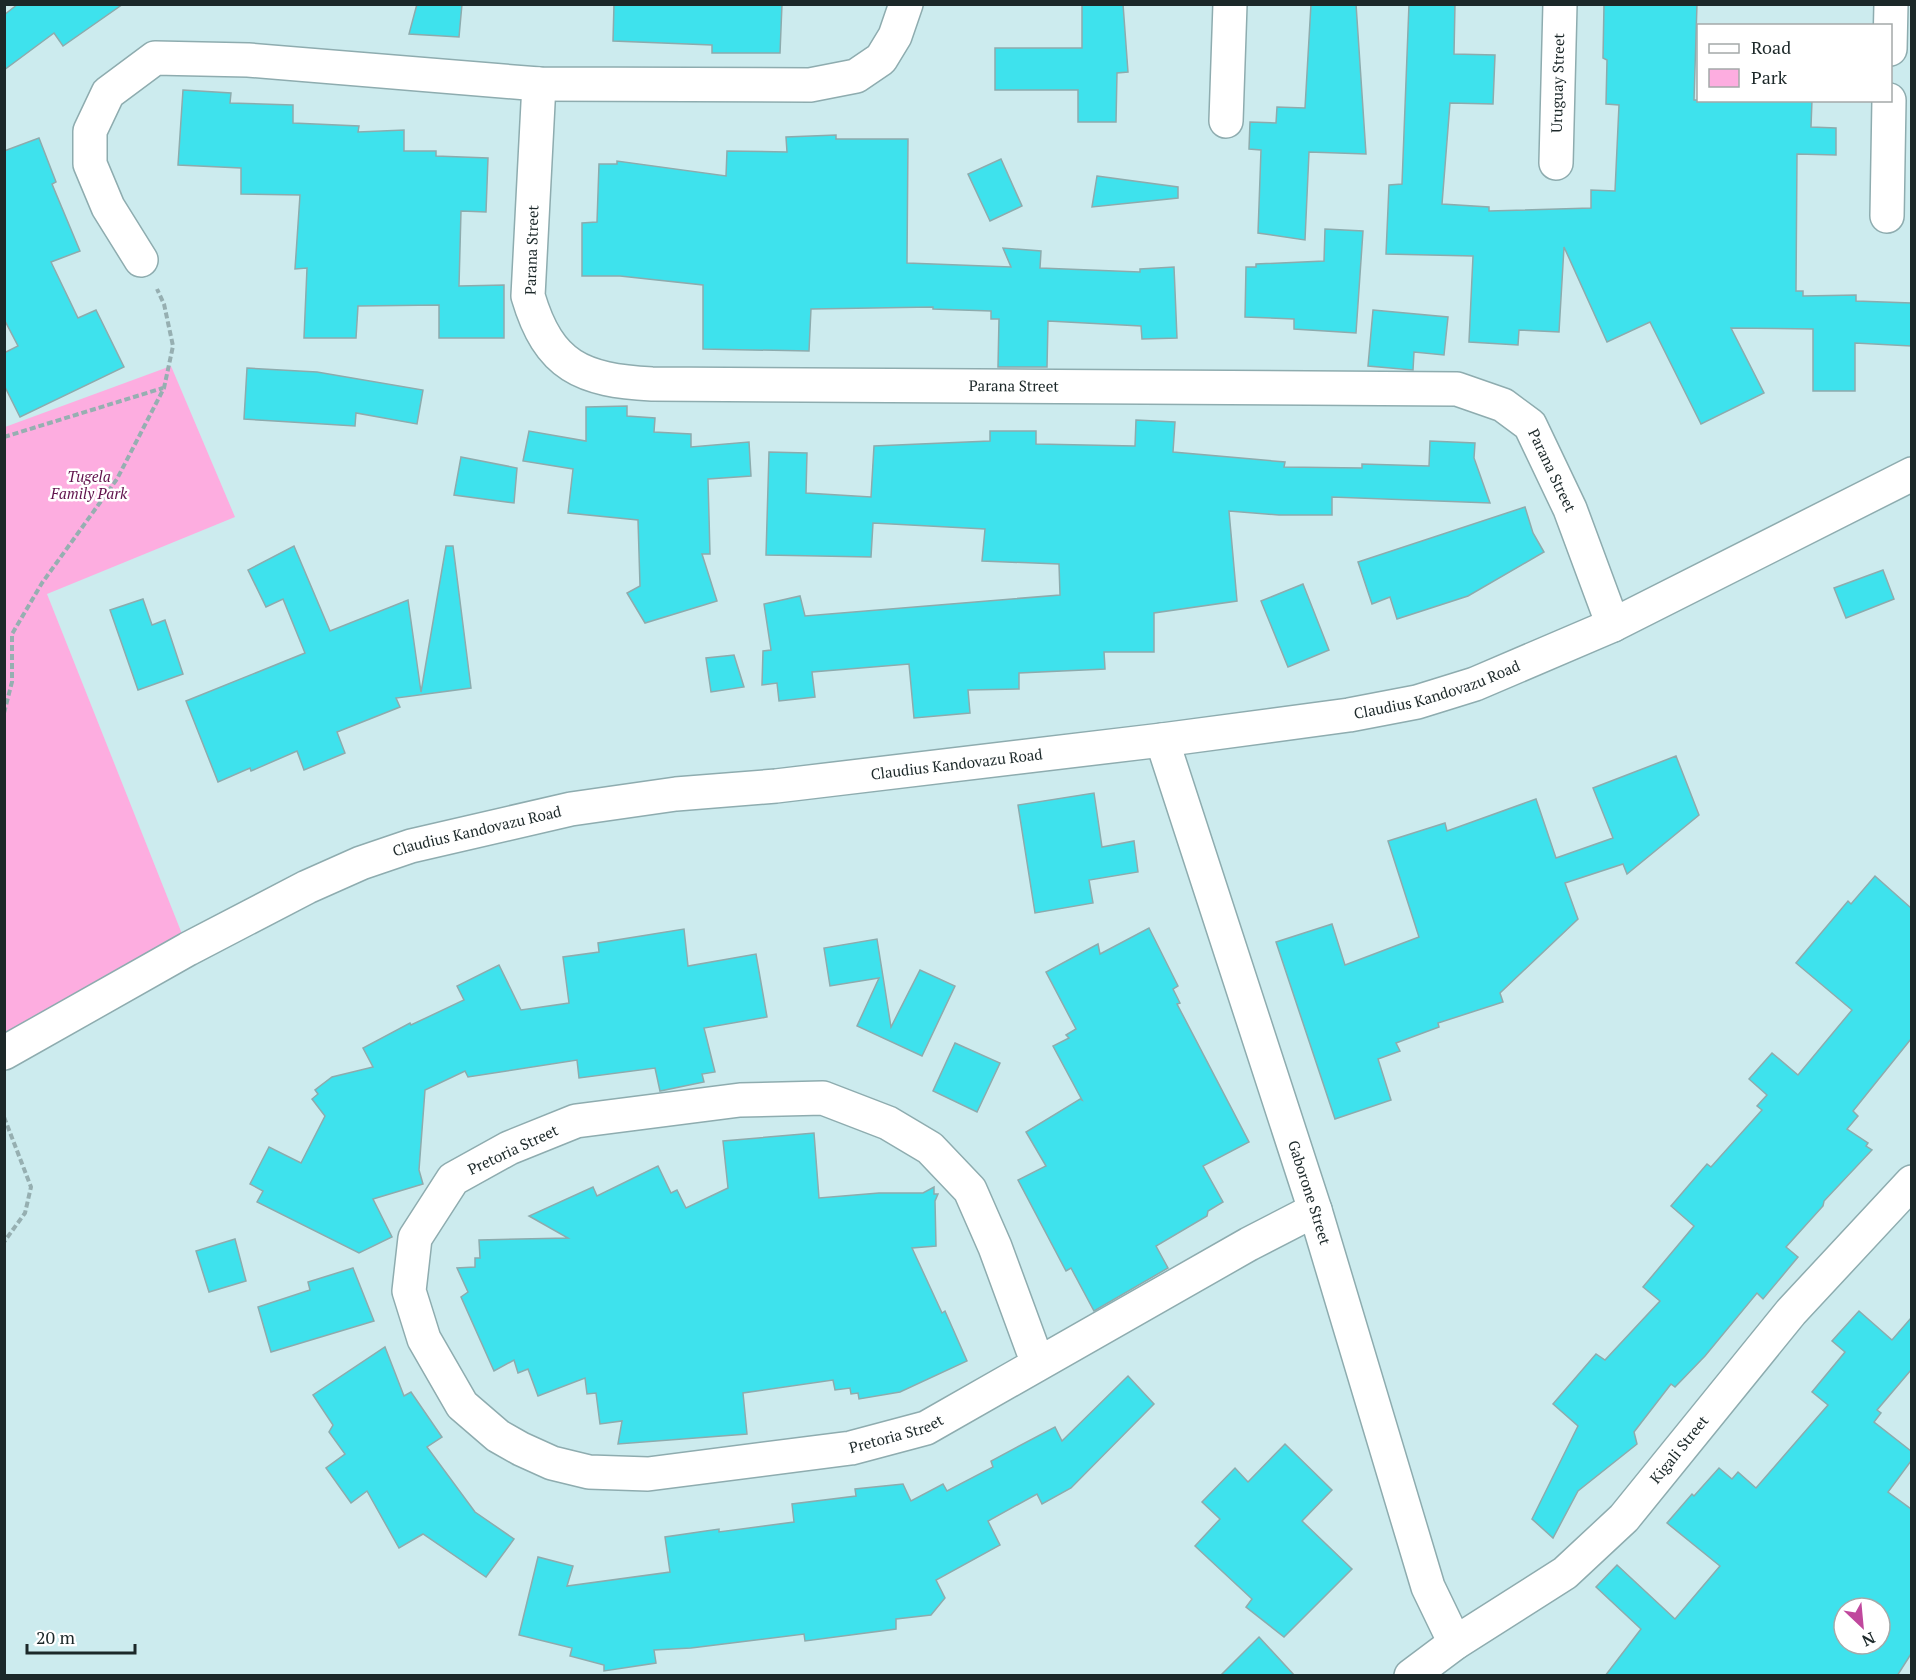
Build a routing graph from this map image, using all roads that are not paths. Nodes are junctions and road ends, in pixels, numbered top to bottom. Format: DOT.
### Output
graph roads {
  1 [pos="906,4"];
  2 [pos="1230,4"];
  3 [pos="1560,4"];
  4 [pos="1891,4"];
  5 [pos="1891,24"];
  6 [pos="539,84"];
  7 [pos="1889,102"];
  8 [pos="1226,121"];
  9 [pos="1556,163"];
  10 [pos="1887,216"];
  11 [pos="141,260"];
  12 [pos="1911,474"];
  13 [pos="1613,625"];
  14 [pos="1162,740"];
  15 [pos="4,1053"];
  16 [pos="1911,1182"];
  17 [pos="1315,1210"];
  18 [pos="1038,1364"];
  19 [pos="1455,1643"];
  20 [pos="1411,1676"];
  1 -- 6 [label="street"];
  2 -- 8 [label="street"];
  3 -- 9 [label="street, Uruguay Street"];
  4 -- 5 [label="street"];
  6 -- 11 [label="street"];
  6 -- 13 [label="street, Parana Street"];
  7 -- 10 [label="street"];
  12 -- 13 [label="street, Claudius Kandovazu Road"];
  13 -- 14 [label="street, Claudius Kandovazu Road"];
  14 -- 15 [label="street, Claudius Kandovazu Road"];
  14 -- 17 [label="street, Gaborone Street"];
  16 -- 19 [label="street, Kigali Street"];
  17 -- 18 [label="street, Pretoria Street"];
  17 -- 19 [label="street, Gaborone Street"];
  18 -- 18 [label="street, Pretoria Street"];
  19 -- 20 [label="street, Kigali Street"];
}
